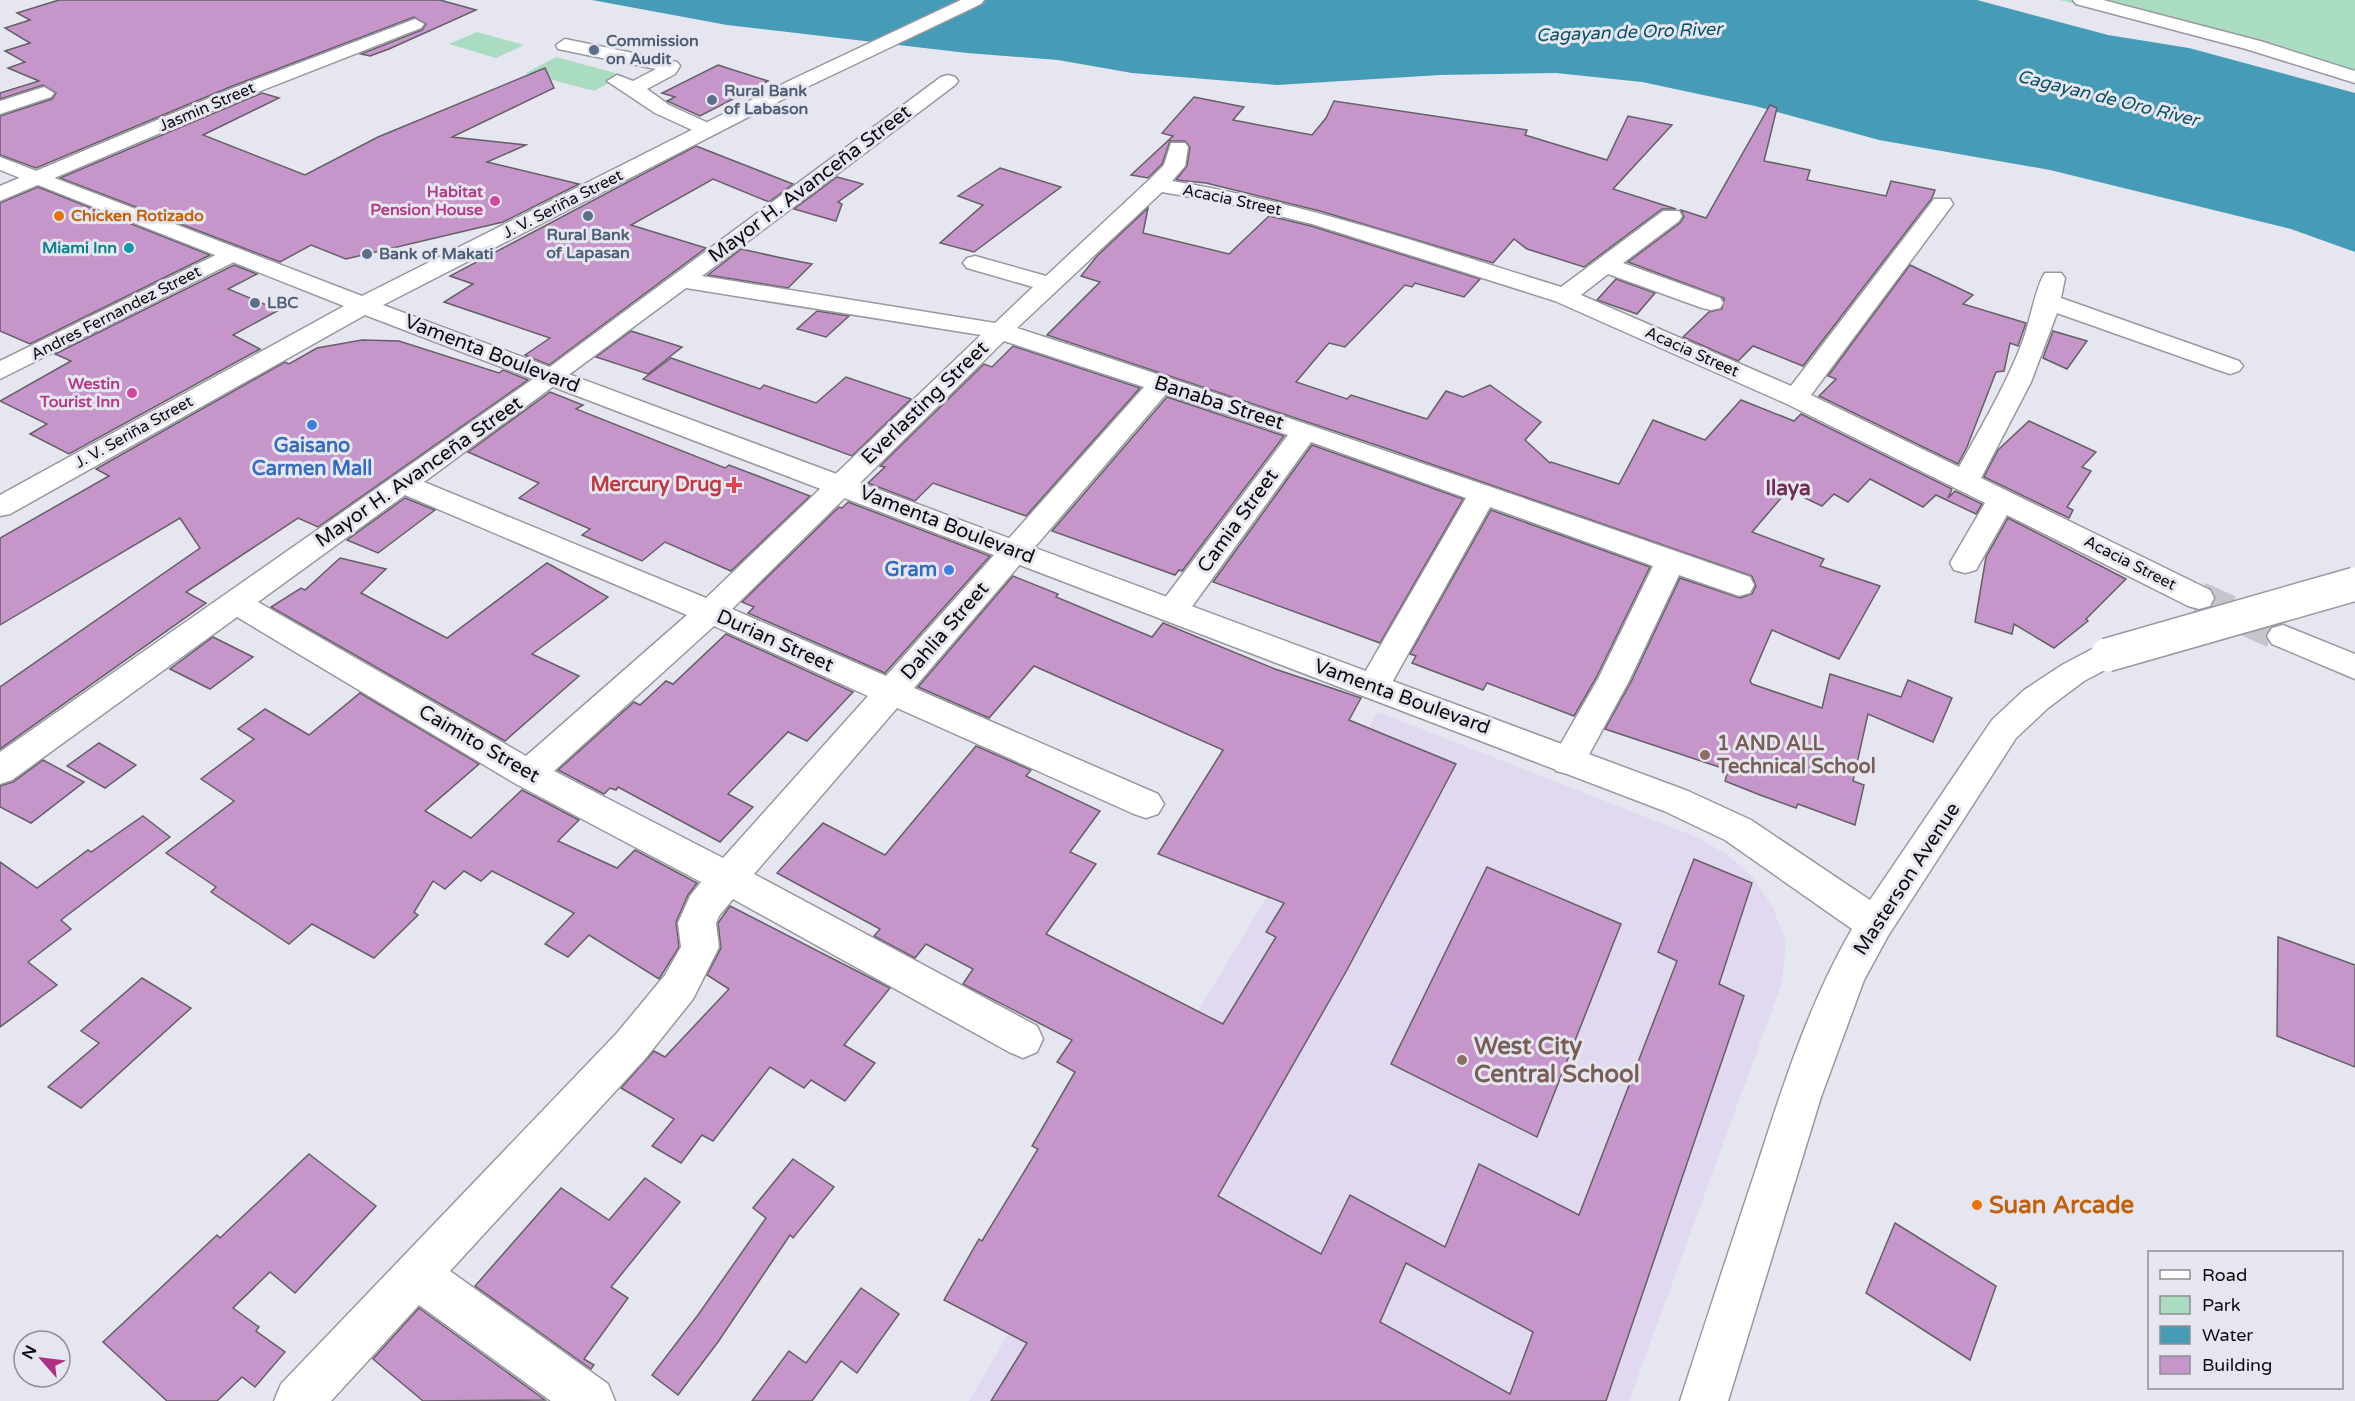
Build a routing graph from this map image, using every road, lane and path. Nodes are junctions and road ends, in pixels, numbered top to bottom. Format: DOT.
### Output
graph roads {
  1 [pos="975,0"];
  2 [pos="2082,0"];
  3 [pos="415,24"];
  4 [pos="565,45"];
  5 [pos="2355,77"];
  6 [pos="948,81"];
  7 [pos="44,93"];
  8 [pos="0,108"];
  9 [pos="708,130"];
  10 [pos="1178,147"];
  11 [pos="0,162"];
  12 [pos="39,178"];
  13 [pos="1157,185"];
  14 [pos="0,194"];
  15 [pos="1942,204"];
  16 [pos="1671,216"];
  17 [pos="232,254"];
  18 [pos="975,263"];
  19 [pos="1605,265"];
  20 [pos="682,280"];
  21 [pos="1049,284"];
  22 [pos="1564,296"];
  23 [pos="1711,303"];
  24 [pos="364,305"];
  25 [pos="1000,331"];
  26 [pos="0,346"];
  27 [pos="27,358"];
  28 [pos="2229,366"];
  29 [pos="0,371"];
  30 [pos="552,377"];
  31 [pos="1161,384"];
  32 [pos="1796,398"];
  33 [pos="1305,431"];
  34 [pos="1966,480"];
  35 [pos="402,483"];
  36 [pos="842,485"];
  37 [pos="1483,494"];
  38 [pos="2002,498"];
  39 [pos="0,507"];
  40 [pos="1015,551"];
  41 [pos="1671,560"];
  42 [pos="1965,563"];
  43 [pos="2355,584"];
  44 [pos="1739,585"];
  45 [pos="2199,598"];
  46 [pos="235,602"];
  47 [pos="1172,611"];
  48 [pos="710,612"];
  49 [pos="2283,636"];
  50 [pos="2355,667"];
  51 [pos="1373,686"];
  52 [pos="892,692"];
  53 [pos="1568,761"];
  54 [pos="0,770"];
  55 [pos="528,774"];
  56 [pos="1146,804"];
  57 [pos="728,879"];
  58 [pos="1875,924"];
  59 [pos="1023,1039"];
  60 [pos="415,1274"];
  61 [pos="298,1401"];
  62 [pos="591,1401"];
  63 [pos="1704,1401"];
  1 -- 9 [label="street, J. V. Seriña Street"];
  2 -- 5 [label="street"];
  3 -- 12 [label="street, Jasmin Street"];
  4 -- 9 [label="street"];
  6 -- 20 [label="street, Mayor H. Avanceña Street"];
  7 -- 8 [label="street"];
  9 -- 24 [label="street, J. V. Seriña Street"];
  10 -- 13 [label="street, Everlasting Street"];
  11 -- 12 [label="street, Vamenta Boulevard"];
  12 -- 14 [label="street, Jasmin Street"];
  12 -- 17 [label="street, Vamenta Boulevard"];
  13 -- 21 [label="street, Everlasting Street"];
  13 -- 22 [label="street, Acacia Street"];
  15 -- 32 [label="street"];
  16 -- 19 [label="street"];
  17 -- 24 [label="street, Vamenta Boulevard"];
  17 -- 27 [label="street, Andres Fernandez Street"];
  18 -- 21 [label="street"];
  19 -- 22 [label="street"];
  19 -- 23 [label="street"];
  20 -- 25 [label="street, Banaba Street"];
  20 -- 30 [label="street, Mayor H. Avanceña Street"];
  21 -- 25 [label="street, Everlasting Street"];
  22 -- 32 [label="street, Acacia Street"];
  24 -- 30 [label="street, Vamenta Boulevard"];
  24 -- 39 [label="street, J. V. Seriña Street"];
  25 -- 31 [label="street, Banaba Street"];
  25 -- 36 [label="street, Everlasting Street"];
  26 -- 27 [label="street"];
  27 -- 29 [label="street, Andres Fernandez Street"];
  28 -- 34 [label="street"];
  30 -- 35 [label="street, Mayor H. Avanceña Street"];
  30 -- 36 [label="street, Vamenta Boulevard"];
  31 -- 33 [label="street, Banaba Street"];
  31 -- 40 [label="street, Dahlia Street"];
  32 -- 34 [label="street, Acacia Street"];
  33 -- 37 [label="street, Banaba Street"];
  33 -- 47 [label="street, Camia Street"];
  34 -- 38 [label="street, Acacia Street"];
  35 -- 46 [label="street, Mayor H. Avanceña Street"];
  35 -- 48 [label="street, Durian Street"];
  36 -- 40 [label="street, Vamenta Boulevard"];
  36 -- 48 [label="street, Everlasting Street"];
  37 -- 41 [label="street, Banaba Street"];
  37 -- 51 [label="street"];
  38 -- 42 [label="street"];
  38 -- 45 [label="street, Acacia Street"];
  40 -- 47 [label="street, Vamenta Boulevard"];
  40 -- 52 [label="street, Dahlia Street"];
  41 -- 44 [label="street, Banaba Street"];
  41 -- 53 [label="street"];
  43 -- 58 [label="street, Masterson Avenue, bridge"];
  46 -- 54 [label="street, Mayor H. Avanceña Street"];
  46 -- 55 [label="street, Caimito Street"];
  47 -- 51 [label="street, Vamenta Boulevard"];
  48 -- 52 [label="street, Durian Street"];
  48 -- 55 [label="street, Everlasting Street"];
  49 -- 50 [label="street"];
  51 -- 53 [label="street, Vamenta Boulevard"];
  52 -- 56 [label="street, Durian Street"];
  52 -- 57 [label="street, Dahlia Street"];
  53 -- 58 [label="street, Vamenta Boulevard"];
  55 -- 57 [label="street, Caimito Street"];
  57 -- 59 [label="street, Caimito Street"];
  57 -- 60 [label="street, Dahlia Street"];
  58 -- 63 [label="street, Masterson Avenue"];
  60 -- 61 [label="street, Dahlia Street"];
  60 -- 62 [label="street"];
}
